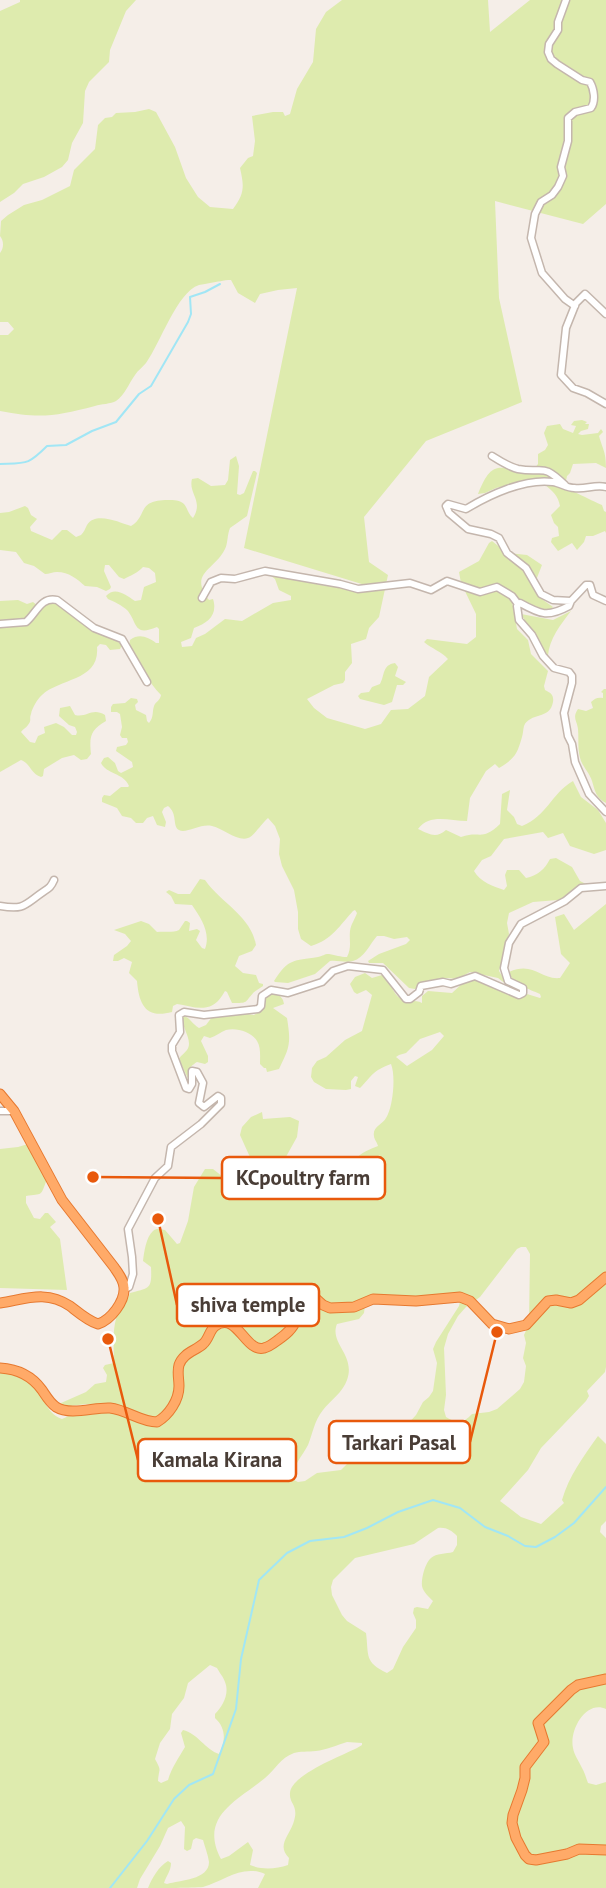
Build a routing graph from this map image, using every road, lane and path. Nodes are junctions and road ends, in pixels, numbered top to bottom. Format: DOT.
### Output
graph roads {
  1 [pos="566,0"];
  2 [pos="575,306"];
  3 [pos="606,314"];
  4 [pos="606,404"];
  5 [pos="492,456"];
  6 [pos="566,486"];
  7 [pos="606,487"];
  8 [pos="202,598"];
  9 [pos="571,601"];
  10 [pos="606,601"];
  11 [pos="518,604"];
  12 [pos="0,624"];
  13 [pos="147,682"];
  14 [pos="606,812"];
  15 [pos="54,880"];
  16 [pos="606,886"];
  17 [pos="0,906"];
  18 [pos="0,1094"];
  19 [pos="0,1111"];
  20 [pos="14,1111"];
  21 [pos="606,1277"];
  22 [pos="125,1289"];
  23 [pos="0,1303"];
  24 [pos="0,1368"];
  25 [pos="606,1679"];
  26 [pos="606,1850"];
  1 -- 2 [label="street"];
  2 -- 3 [label="street"];
  2 -- 4 [label="street"];
  5 -- 6 [label="street"];
  6 -- 7 [label="street"];
  6 -- 9 [label="street"];
  8 -- 11 [label="street"];
  9 -- 10 [label="street"];
  9 -- 11 [label="street"];
  11 -- 14 [label="street"];
  12 -- 13 [label="street"];
  15 -- 17 [label="street"];
  16 -- 22 [label="street"];
  18 -- 20 [label="highway"];
  19 -- 20 [label="street"];
  20 -- 22 [label="highway"];
  21 -- 24 [label="highway"];
  22 -- 23 [label="highway"];
  25 -- 26 [label="highway"];
}
